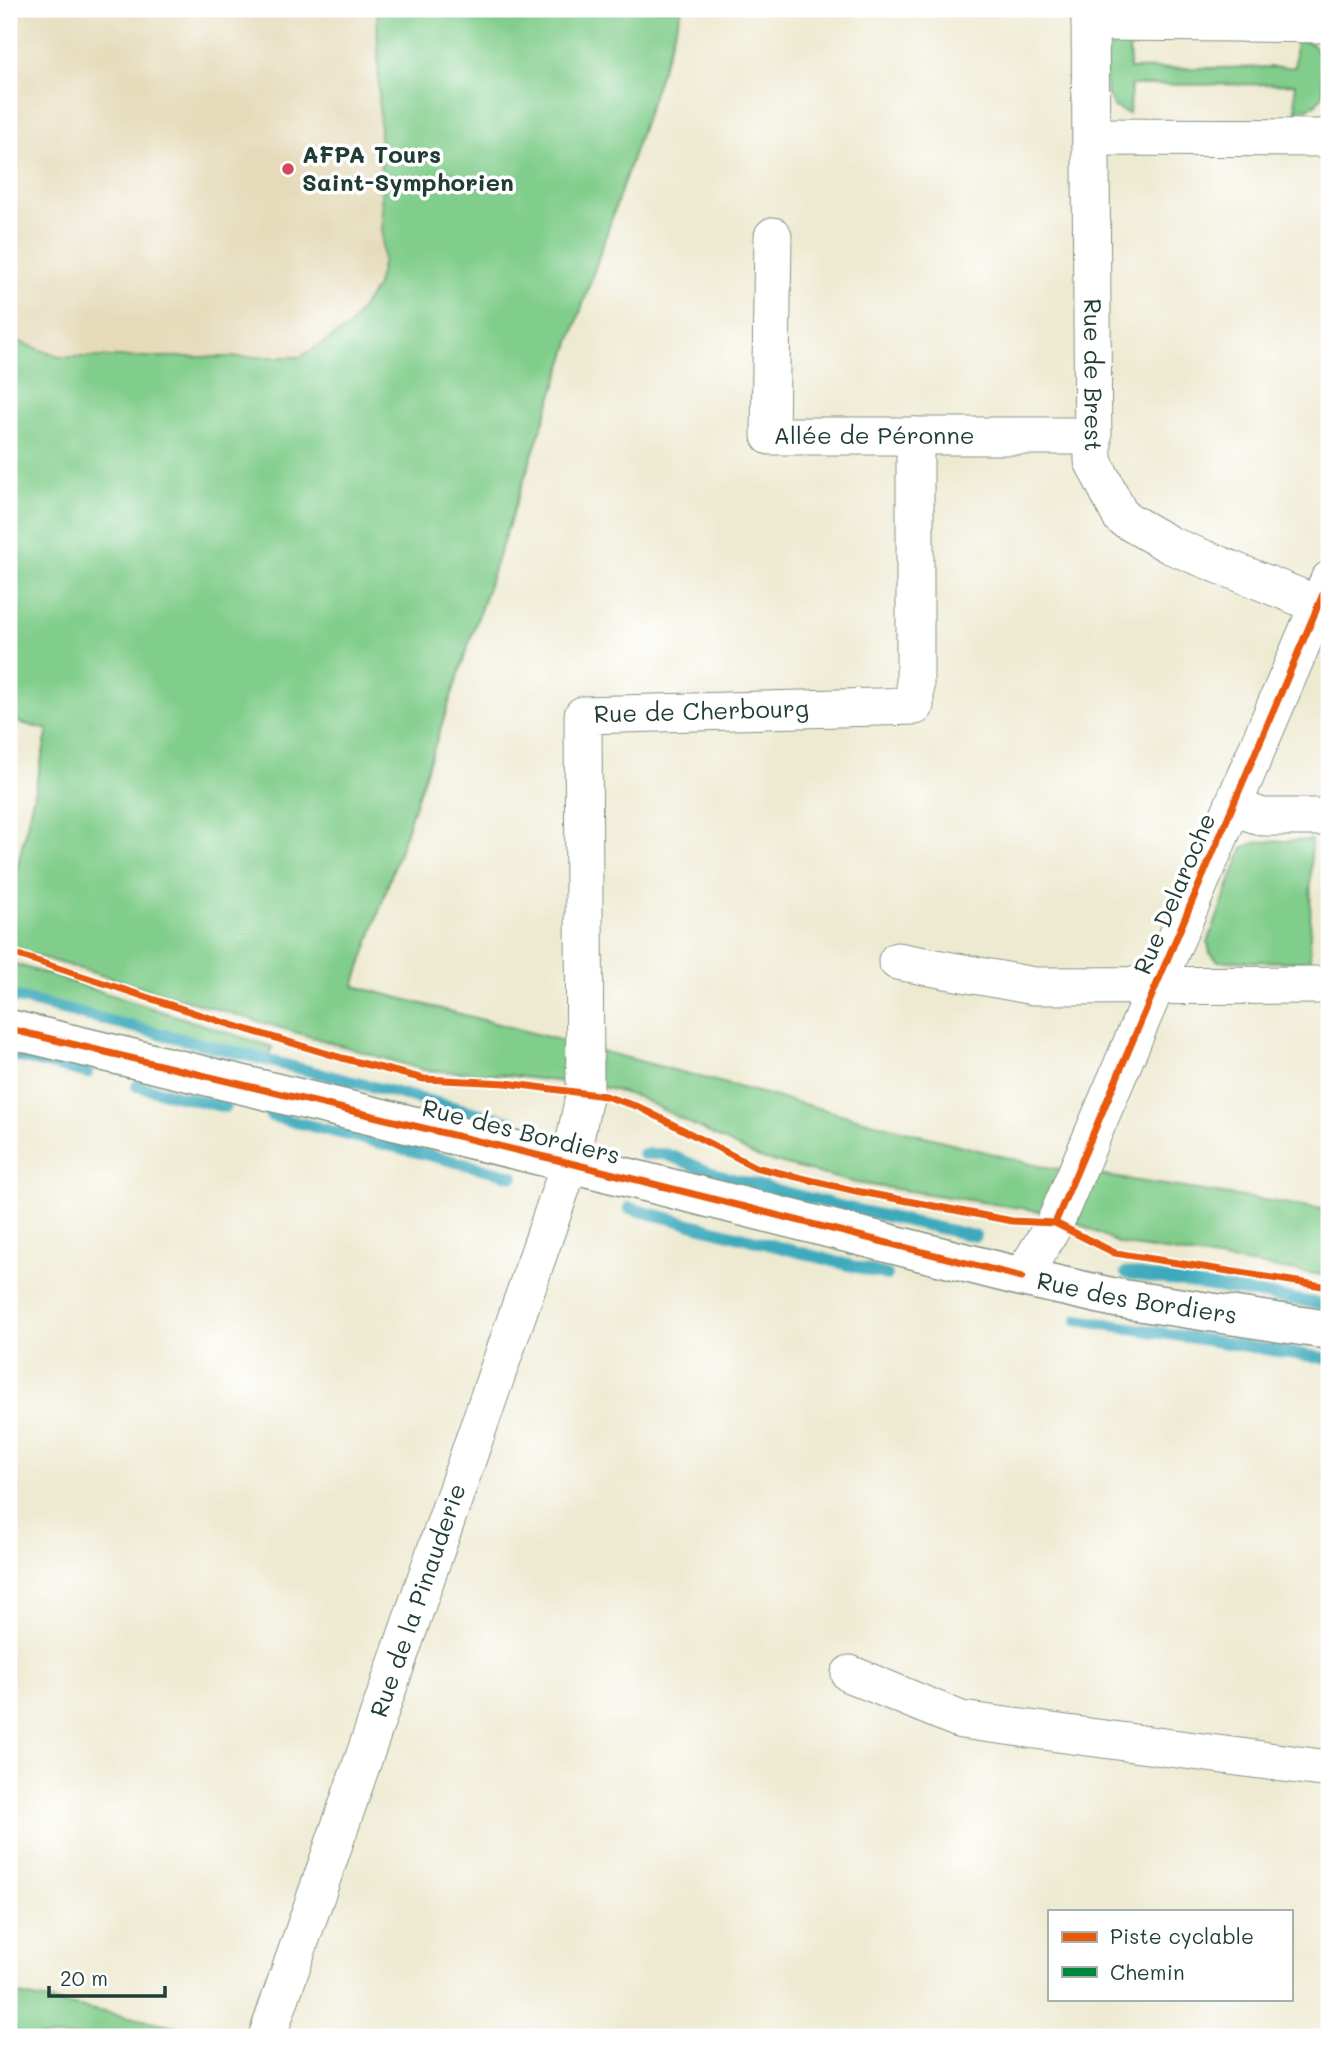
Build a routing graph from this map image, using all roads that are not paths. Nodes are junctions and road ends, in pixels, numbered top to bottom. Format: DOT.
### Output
graph roads {
  1 [pos="1090,15"];
  2 [pos="1243,16"];
  3 [pos="1329,24"];
  4 [pos="1091,137"];
  5 [pos="1329,138"];
  6 [pos="774,236"];
  7 [pos="915,436"];
  8 [pos="1093,436"];
  9 [pos="1326,598"];
  10 [pos="1233,807"];
  11 [pos="1329,817"];
  12 [pos="897,961"];
  13 [pos="1157,985"];
  14 [pos="1329,985"];
  15 [pos="9,1029"];
  16 [pos="570,1163"];
  17 [pos="1023,1277"];
  18 [pos="1329,1329"];
  19 [pos="850,1674"];
  20 [pos="1329,1769"];
  21 [pos="267,2037"];
  1 -- 2 [label="street"];
  1 -- 4 [label="street, Rue de Brest"];
  2 -- 3 [label="street"];
  4 -- 5 [label="street"];
  4 -- 8 [label="street, Rue de Brest"];
  6 -- 7 [label="street, Allée de Péronne"];
  7 -- 8 [label="street, Allée de Péronne"];
  7 -- 16 [label="street, Rue de Cherbourg"];
  8 -- 9 [label="street, Rue de Brest"];
  9 -- 10 [label="street, Rue Delaroche"];
  10 -- 11 [label="street"];
  10 -- 13 [label="street, Rue Delaroche"];
  12 -- 13 [label="street"];
  13 -- 14 [label="street"];
  13 -- 17 [label="street, Rue Delaroche"];
  15 -- 16 [label="street, Rue des Bordiers"];
  16 -- 17 [label="street, Rue des Bordiers"];
  16 -- 21 [label="street, Rue de la Pinauderie"];
  17 -- 18 [label="street, Rue des Bordiers"];
  19 -- 20 [label="street"];
}
